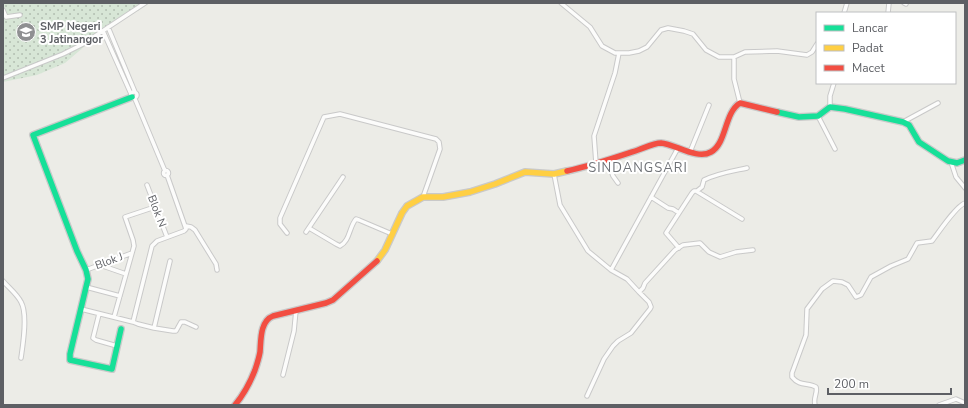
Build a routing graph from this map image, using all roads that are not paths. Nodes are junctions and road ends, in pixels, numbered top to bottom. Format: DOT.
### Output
graph roads {
  1 [pos="145,3"];
  2 [pos="561,3"];
  3 [pos="3,10"];
  4 [pos="20,15"];
  5 [pos="108,27"];
  6 [pos="103,31"];
  7 [pos="816,46"];
  8 [pos="619,53"];
  9 [pos="734,57"];
  10 [pos="3,78"];
  11 [pos="834,84"];
  12 [pos="133,96"];
  13 [pos="740,103"];
  14 [pos="938,103"];
  15 [pos="710,105"];
  16 [pos="830,107"];
  17 [pos="818,116"];
  18 [pos="903,122"];
  19 [pos="678,148"];
  20 [pos="835,149"];
  21 [pos="690,152"];
  22 [pos="607,160"];
  23 [pos="965,160"];
  24 [pos="951,162"];
  25 [pos="596,163"];
  26 [pos="747,168"];
  27 [pos="554,174"];
  28 [pos="343,176"];
  29 [pos="618,184"];
  30 [pos="147,185"];
  31 [pos="965,188"];
  32 [pos="697,192"];
  33 [pos="423,197"];
  34 [pos="651,197"];
  35 [pos="965,202"];
  36 [pos="155,207"];
  37 [pos="679,213"];
  38 [pos="742,219"];
  39 [pos="186,226"];
  40 [pos="309,228"];
  41 [pos="306,232"];
  42 [pos="287,233"];
  43 [pos="392,234"];
  44 [pos="167,237"];
  45 [pos="679,248"];
  46 [pos="753,250"];
  47 [pos="132,253"];
  48 [pos="170,261"];
  49 [pos="100,264"];
  50 [pos="86,270"];
  51 [pos="217,270"];
  52 [pos="611,270"];
  53 [pos="126,274"];
  54 [pos="3,281"];
  55 [pos="86,287"];
  56 [pos="639,292"];
  57 [pos="120,296"];
  58 [pos="80,309"];
  59 [pos="296,310"];
  60 [pos="99,314"];
  61 [pos="114,317"];
  62 [pos="133,322"];
  63 [pos="196,327"];
  64 [pos="121,328"];
  65 [pos="154,328"];
  66 [pos="117,346"];
  67 [pos="20,358"];
  68 [pos="283,375"];
  69 [pos="587,396"];
  70 [pos="965,403"];
  71 [pos="235,405"];
  72 [pos="815,405"];
  73 [pos="939,405"];
  1 -- 5 [label="street"];
  2 -- 8 [label="street"];
  3 -- 4 [label="street"];
  5 -- 6 [label="street"];
  5 -- 12 [label="street"];
  6 -- 10 [label="street"];
  6 -- 12 [label="street"];
  7 -- 9 [label="street"];
  8 -- 9 [label="street"];
  8 -- 25 [label="street"];
  9 -- 13 [label="street"];
  11 -- 16 [label="street"];
  12 -- 39 [label="street"];
  12 -- 50 [label="street"];
  13 -- 17 [label="street"];
  13 -- 21 [label="street"];
  14 -- 18 [label="street"];
  15 -- 21 [label="street"];
  16 -- 17 [label="street"];
  16 -- 18 [label="street"];
  17 -- 20 [label="street"];
  18 -- 24 [label="street"];
  19 -- 21 [label="street"];
  19 -- 22 [label="street"];
  19 -- 34 [label="street"];
  22 -- 25 [label="street"];
  22 -- 29 [label="street"];
  23 -- 24 [label="street"];
  24 -- 31 [label="street"];
  25 -- 27 [label="street"];
  26 -- 32 [label="street"];
  27 -- 33 [label="street"];
  27 -- 52 [label="street"];
  28 -- 40 [label="street"];
  30 -- 36 [label="street, Blok N"];
  32 -- 37 [label="street"];
  32 -- 38 [label="street"];
  33 -- 42 [label="street"];
  33 -- 43 [label="street"];
  34 -- 37 [label="street"];
  34 -- 52 [label="street"];
  35 -- 72 [label="street"];
  36 -- 44 [label="street, Blok N"];
  36 -- 47 [label="street"];
  37 -- 45 [label="street"];
  39 -- 44 [label="street"];
  39 -- 51 [label="street"];
  40 -- 41 [label="street"];
  40 -- 43 [label="street"];
  43 -- 59 [label="street"];
  44 -- 62 [label="street"];
  45 -- 46 [label="street"];
  45 -- 56 [label="street"];
  47 -- 49 [label="street, Blok J"];
  47 -- 53 [label="street"];
  48 -- 65 [label="street"];
  49 -- 50 [label="street, Blok J"];
  49 -- 53 [label="street"];
  50 -- 55 [label="street"];
  52 -- 56 [label="street"];
  53 -- 57 [label="street"];
  54 -- 67 [label="street"];
  55 -- 57 [label="street"];
  55 -- 58 [label="street"];
  56 -- 69 [label="street"];
  57 -- 61 [label="street"];
  58 -- 60 [label="street"];
  58 -- 66 [label="street"];
  59 -- 68 [label="street"];
  59 -- 71 [label="street"];
  60 -- 61 [label="street"];
  60 -- 66 [label="street"];
  61 -- 62 [label="street"];
  62 -- 65 [label="street"];
  63 -- 65 [label="street"];
  64 -- 66 [label="street"];
  70 -- 73 [label="street"];
}
